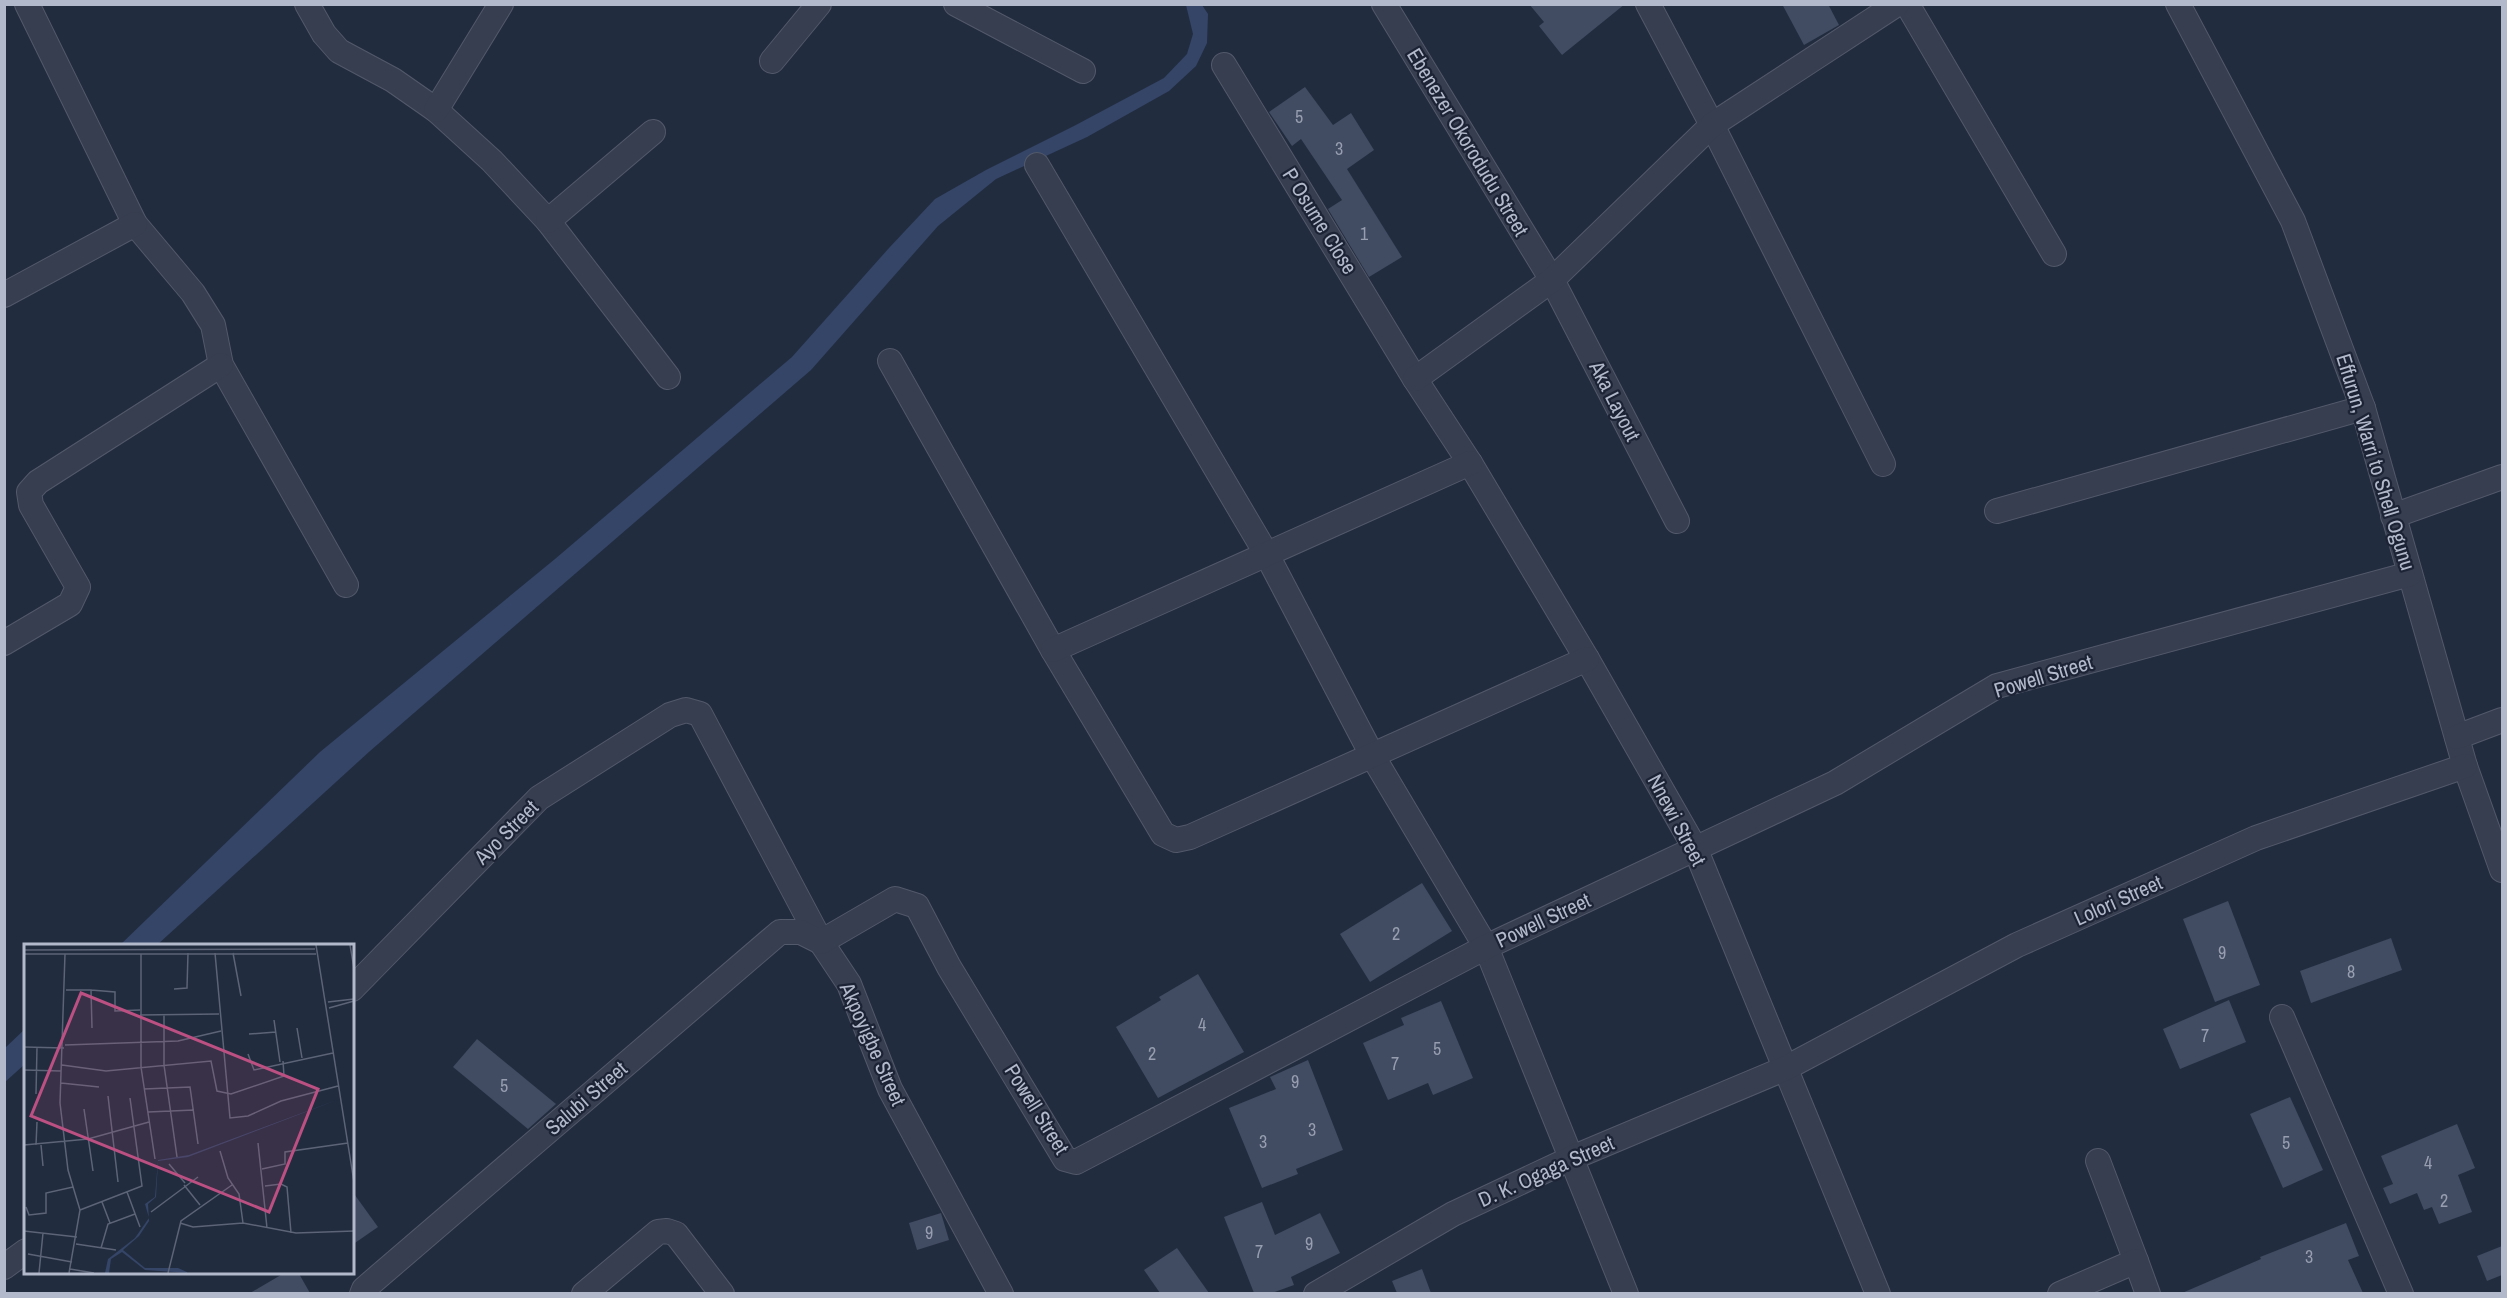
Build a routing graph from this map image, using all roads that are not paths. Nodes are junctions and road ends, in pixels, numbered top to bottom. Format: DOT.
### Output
graph roads {
  1 [pos="27,4"];
  2 [pos="307,4"];
  3 [pos="501,4"];
  4 [pos="819,4"];
  5 [pos="956,4"];
  6 [pos="1384,4"];
  7 [pos="1648,4"];
  8 [pos="1897,4"];
  9 [pos="1907,4"];
  10 [pos="2178,4"];
  11 [pos="772,60"];
  12 [pos="1224,65"];
  13 [pos="1083,71"];
  14 [pos="436,110"];
  15 [pos="1712,125"];
  16 [pos="653,132"];
  17 [pos="1037,165"];
  18 [pos="548,220"];
  19 [pos="135,224"];
  20 [pos="2054,254"];
  21 [pos="1552,280"];
  22 [pos="4,295"];
  23 [pos="890,362"];
  24 [pos="221,365"];
  25 [pos="668,376"];
  26 [pos="1415,378"];
  27 [pos="2363,408"];
  28 [pos="1470,463"];
  29 [pos="1883,464"];
  30 [pos="2502,477"];
  31 [pos="1997,511"];
  32 [pos="2393,516"];
  33 [pos="1677,521"];
  34 [pos="1267,555"];
  35 [pos="2410,574"];
  36 [pos="346,585"];
  37 [pos="4,643"];
  38 [pos="1053,650"];
  39 [pos="1587,659"];
  40 [pos="686,710"];
  41 [pos="2502,720"];
  42 [pos="2457,737"];
  43 [pos="1372,755"];
  44 [pos="2465,766"];
  45 [pos="1695,848"];
  46 [pos="2502,870"];
  47 [pos="820,942"];
  48 [pos="1486,947"];
  49 [pos="354,987"];
  50 [pos="2282,1017"];
  51 [pos="1786,1068"];
  52 [pos="1572,1158"];
  53 [pos="2098,1161"];
  54 [pos="24,1252"];
  55 [pos="2136,1261"];
  56 [pos="4,1267"];
  57 [pos="362,1293"];
  58 [pos="584,1293"];
  59 [pos="722,1293"];
  60 [pos="1001,1293"];
  61 [pos="1316,1293"];
  62 [pos="1626,1293"];
  63 [pos="1878,1293"];
  64 [pos="2060,1293"];
  65 [pos="2148,1293"];
  66 [pos="2401,1293"];
  1 -- 19 [label="street"];
  2 -- 14 [label="street"];
  3 -- 14 [label="street"];
  4 -- 11 [label="street"];
  5 -- 13 [label="street"];
  6 -- 21 [label="street, Ebenezer Okorodudu Street"];
  7 -- 15 [label="street"];
  8 -- 15 [label="street"];
  9 -- 20 [label="street"];
  10 -- 27 [label="street, Effurun, Warri to Shell Ogunu"];
  12 -- 26 [label="street, P Osume Close"];
  14 -- 18 [label="street"];
  15 -- 21 [label="street"];
  15 -- 29 [label="street"];
  16 -- 18 [label="street"];
  17 -- 34 [label="street"];
  18 -- 25 [label="street"];
  19 -- 22 [label="street"];
  19 -- 24 [label="street"];
  21 -- 26 [label="street"];
  21 -- 33 [label="street, Aka Layout"];
  23 -- 38 [label="street"];
  24 -- 36 [label="street"];
  24 -- 37 [label="street"];
  26 -- 28 [label="street, Nnewi Street"];
  27 -- 31 [label="street"];
  27 -- 32 [label="street, Effurun, Warri to Shell Ogunu"];
  28 -- 34 [label="street"];
  28 -- 39 [label="street, Nnewi Street"];
  30 -- 32 [label="street"];
  32 -- 35 [label="street, Effurun, Warri to Shell Ogunu"];
  34 -- 38 [label="street"];
  34 -- 43 [label="street"];
  35 -- 42 [label="street, Effurun, Warri to Shell Ogunu"];
  35 -- 45 [label="street, Powell Street"];
  38 -- 43 [label="street"];
  39 -- 43 [label="street"];
  39 -- 45 [label="street, Nnewi Street"];
  40 -- 47 [label="street, Akpoyigbe Street"];
  40 -- 49 [label="street, Ayo Street"];
  41 -- 42 [label="street"];
  42 -- 44 [label="street, Effurun, Warri to Shell Ogunu"];
  43 -- 48 [label="street"];
  44 -- 46 [label="street, Effurun, Warri to Shell Ogunu"];
  44 -- 51 [label="street, Lolori Street"];
  45 -- 48 [label="street, Powell Street"];
  45 -- 51 [label="street, Nnewi Street"];
  47 -- 48 [label="street, Powell Street"];
  47 -- 57 [label="street, Salubi Street"];
  47 -- 60 [label="street, Akpoyigbe Street"];
  48 -- 52 [label="street"];
  50 -- 66 [label="street"];
  51 -- 52 [label="street, D. K. Ogaga Street"];
  51 -- 63 [label="street, Nnewi Street"];
  52 -- 61 [label="street, D. K. Ogaga Street"];
  52 -- 62 [label="street"];
  53 -- 55 [label="street"];
  54 -- 56 [label="street"];
  55 -- 64 [label="street"];
  55 -- 65 [label="street"];
  58 -- 59 [label="street"];
}
